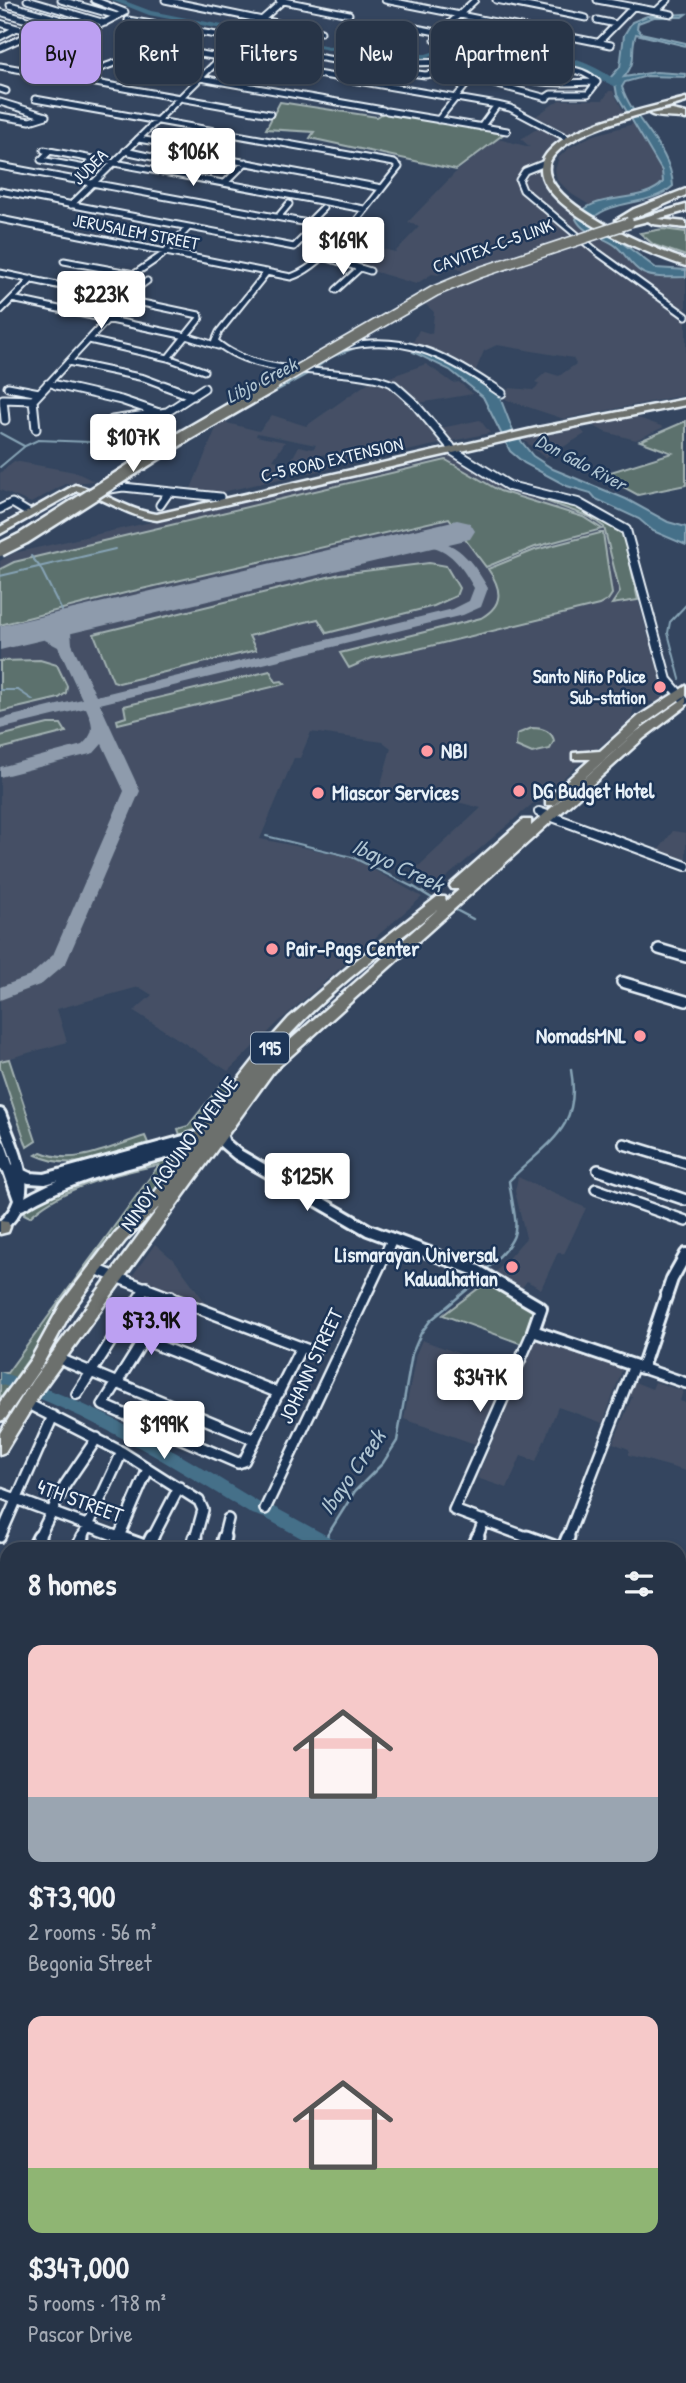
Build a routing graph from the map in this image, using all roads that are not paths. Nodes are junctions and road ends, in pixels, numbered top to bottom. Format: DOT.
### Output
graph roads {
  1 [pos="18,0"];
  2 [pos="27,0"];
  3 [pos="58,0"];
  4 [pos="94,0"];
  5 [pos="165,0"];
  6 [pos="281,0"];
  7 [pos="385,0"];
  8 [pos="475,0"];
  9 [pos="496,0"];
  10 [pos="597,0"];
  11 [pos="668,0"];
  12 [pos="513,2"];
  13 [pos="10,5"];
  14 [pos="46,5"];
  15 [pos="633,7"];
  16 [pos="0,11"];
  17 [pos="656,11"];
  18 [pos="349,14"];
  19 [pos="459,14"];
  20 [pos="672,14"];
  21 [pos="117,16"];
  22 [pos="128,20"];
  23 [pos="261,20"];
  24 [pos="597,20"];
  25 [pos="32,21"];
  26 [pos="65,21"];
  27 [pos="266,21"];
  28 [pos="452,21"];
  29 [pos="105,23"];
  30 [pos="0,24"];
  31 [pos="616,24"];
  32 [pos="101,25"];
  33 [pos="578,26"];
  34 [pos="17,28"];
  35 [pos="21,29"];
  36 [pos="0,37"];
  37 [pos="216,37"];
  38 [pos="21,38"];
  39 [pos="599,41"];
  40 [pos="611,45"];
  41 [pos="0,48"];
  42 [pos="431,62"];
  43 [pos="216,64"];
  44 [pos="0,66"];
  45 [pos="573,70"];
  46 [pos="431,74"];
  47 [pos="202,78"];
  48 [pos="573,81"];
  49 [pos="597,82"];
  50 [pos="196,84"];
  51 [pos="361,84"];
  52 [pos="375,84"];
  53 [pos="466,84"];
  54 [pos="497,84"];
  55 [pos="358,88"];
  56 [pos="455,97"];
  57 [pos="181,98"];
  58 [pos="35,99"];
  59 [pos="0,102"];
  60 [pos="497,105"];
  61 [pos="683,109"];
  62 [pos="270,114"];
  63 [pos="654,114"];
  64 [pos="0,116"];
  65 [pos="641,116"];
  66 [pos="158,120"];
  67 [pos="438,120"];
  68 [pos="626,121"];
  69 [pos="481,127"];
  70 [pos="507,131"];
  71 [pos="186,136"];
  72 [pos="138,139"];
  73 [pos="569,139"];
  74 [pos="178,145"];
  75 [pos="188,147"];
  76 [pos="125,151"];
  77 [pos="200,154"];
  78 [pos="157,158"];
  79 [pos="94,159"];
  80 [pos="114,162"];
  81 [pos="246,162"];
  82 [pos="545,163"];
  83 [pos="0,166"];
  84 [pos="93,183"];
  85 [pos="225,183"];
  86 [pos="382,188"];
  87 [pos="0,191"];
  88 [pos="686,192"];
  89 [pos="686,200"];
  90 [pos="289,204"];
  91 [pos="71,205"];
  92 [pos="323,208"];
  93 [pos="686,208"];
  94 [pos="364,209"];
  95 [pos="583,209"];
  96 [pos="278,217"];
  97 [pos="0,219"];
  98 [pos="625,221"];
  99 [pos="308,223"];
  100 [pos="686,225"];
  101 [pos="188,228"];
  102 [pos="166,251"];
  103 [pos="324,257"];
  104 [pos="64,261"];
  105 [pos="686,261"];
  106 [pos="360,268"];
  107 [pos="370,271"];
  108 [pos="0,272"];
  109 [pos="267,272"];
  110 [pos="134,274"];
  111 [pos="32,279"];
  112 [pos="148,281"];
  113 [pos="336,290"];
  114 [pos="105,294"];
  115 [pos="124,298"];
  116 [pos="12,299"];
  117 [pos="0,311"];
  118 [pos="686,316"];
  119 [pos="108,319"];
  120 [pos="186,336"];
  121 [pos="89,340"];
  122 [pos="218,346"];
  123 [pos="168,358"];
  124 [pos="68,362"];
  125 [pos="302,369"];
  126 [pos="204,372"];
  127 [pos="47,383"];
  128 [pos="8,387"];
  129 [pos="204,388"];
  130 [pos="39,393"];
  131 [pos="502,393"];
  132 [pos="193,396"];
  133 [pos="33,400"];
  134 [pos="686,400"];
  135 [pos="159,413"];
  136 [pos="113,420"];
  137 [pos="5,421"];
  138 [pos="36,429"];
  139 [pos="452,448"];
  140 [pos="99,491"];
  141 [pos="169,492"];
  142 [pos="220,497"];
  143 [pos="160,505"];
  144 [pos="0,509"];
  145 [pos="27,512"];
  146 [pos="0,529"];
  147 [pos="0,543"];
  148 [pos="0,550"];
  149 [pos="684,696"];
  150 [pos="602,755"];
  151 [pos="573,781"];
  152 [pos="543,815"];
  153 [pos="686,866"];
  154 [pos="443,904"];
  155 [pos="659,949"];
  156 [pos="686,957"];
  157 [pos="622,982"];
  158 [pos="319,999"];
  159 [pos="686,1001"];
  160 [pos="334,1008"];
  161 [pos="0,1114"];
  162 [pos="220,1130"];
  163 [pos="202,1136"];
  164 [pos="4,1141"];
  165 [pos="624,1144"];
  166 [pos="205,1152"];
  167 [pos="237,1154"];
  168 [pos="187,1157"];
  169 [pos="686,1163"];
  170 [pos="4,1166"];
  171 [pos="598,1170"];
  172 [pos="20,1174"];
  173 [pos="596,1189"];
  174 [pos="686,1200"];
  175 [pos="21,1205"];
  176 [pos="686,1221"];
  177 [pos="1,1228"];
  178 [pos="392,1240"];
  179 [pos="686,1254"];
  180 [pos="95,1269"];
  181 [pos="116,1276"];
  182 [pos="146,1287"];
  183 [pos="170,1296"];
  184 [pos="533,1331"];
  185 [pos="144,1340"];
  186 [pos="301,1347"];
  187 [pos="314,1352"];
  188 [pos="57,1358"];
  189 [pos="638,1366"];
  190 [pos="90,1373"];
  191 [pos="31,1383"];
  192 [pos="686,1383"];
  193 [pos="117,1384"];
  194 [pos="278,1392"];
  195 [pos="77,1394"];
  196 [pos="23,1399"];
  197 [pos="0,1414"];
  198 [pos="53,1416"];
  199 [pos="97,1438"];
  200 [pos="255,1440"];
  201 [pos="0,1447"];
  202 [pos="122,1452"];
  203 [pos="148,1469"];
  204 [pos="178,1487"];
  205 [pos="0,1493"];
  206 [pos="17,1499"];
  207 [pos="265,1509"];
  208 [pos="53,1511"];
  209 [pos="228,1520"];
  210 [pos="484,1520"];
  211 [pos="89,1524"];
  212 [pos="118,1536"];
  213 [pos="0,1537"];
  214 [pos="37,1542"];
  215 [pos="80,1542"];
  216 [pos="116,1542"];
  217 [pos="132,1542"];
  218 [pos="149,1542"];
  219 [pos="194,1542"];
  220 [pos="223,1542"];
  221 [pos="479,1542"];
  222 [pos="542,1542"];
  223 [pos="564,1542"];
  1 -- 13 [label="street"];
  2 -- 14 [label="street"];
  3 -- 14 [label="street"];
  3 -- 21 [label="street"];
  4 -- 21 [label="street"];
  5 -- 23 [label="street"];
  6 -- 18 [label="street"];
  6 -- 23 [label="street, JUDEA"];
  7 -- 19 [label="street"];
  8 -- 19 [label="street"];
  9 -- 12 [label="street"];
  10 -- 15 [label="street"];
  11 -- 17 [label="street"];
  12 -- 33 [label="street"];
  13 -- 16 [label="street"];
  13 -- 26 [label="street"];
  14 -- 29 [label="street"];
  15 -- 17 [label="street"];
  15 -- 31 [label="street"];
  16 -- 25 [label="street"];
  17 -- 20 [label="street"];
  19 -- 28 [label="street"];
  19 -- 39 [label="street"];
  21 -- 29 [label="street"];
  22 -- 37 [label="street"];
  23 -- 27 [label="street"];
  24 -- 31 [label="street"];
  29 -- 32 [label="street"];
  30 -- 34 [label="street"];
  31 -- 39 [label="street"];
  34 -- 35 [label="street"];
  34 -- 36 [label="street"];
  38 -- 41 [label="street"];
  39 -- 40 [label="street"];
  42 -- 46 [label="street"];
  43 -- 47 [label="street, JUDEA"];
  44 -- 57 [label="street"];
  45 -- 49 [label="street"];
  47 -- 67 [label="street"];
  48 -- 49 [label="street"];
  49 -- 54 [label="street"];
  50 -- 57 [label="street, JUDEA"];
  51 -- 55 [label="street"];
  52 -- 56 [label="street"];
  53 -- 56 [label="street"];
  56 -- 60 [label="street"];
  56 -- 67 [label="street"];
  57 -- 62 [label="street"];
  57 -- 66 [label="street, JUDEA"];
  58 -- 66 [label="street"];
  59 -- 64 [label="street"];
  60 -- 69 [label="street"];
  60 -- 73 [label="street"];
  61 -- 63 [label="main road"];
  61 -- 63 [label="highway"];
  61 -- 65 [label="main road"];
  63 -- 65 [label="main road"];
  65 -- 68 [label="main road"];
  66 -- 72 [label="street, JUDEA"];
  66 -- 86 [label="street, JERUSALEM STREET"];
  67 -- 69 [label="street"];
  68 -- 73 [label="main road"];
  68 -- 95 [label="main road"];
  69 -- 70 [label="street"];
  71 -- 74 [label="street"];
  72 -- 74 [label="street"];
  72 -- 76 [label="street, JUDEA"];
  73 -- 82 [label="main road"];
  74 -- 75 [label="street"];
  76 -- 78 [label="street"];
  76 -- 80 [label="street, JUDEA"];
  77 -- 81 [label="street"];
  79 -- 79 [label="street"];
  79 -- 80 [label="street"];
  80 -- 84 [label="street, JUDEA"];
  80 -- 85 [label="street"];
  81 -- 85 [label="street"];
  81 -- 86 [label="street"];
  82 -- 95 [label="main road"];
  82 -- 118 [label="street"];
  83 -- 84 [label="street"];
  84 -- 91 [label="street, JUDEA"];
  84 -- 96 [label="street"];
  85 -- 94 [label="street"];
  86 -- 94 [label="street, JERUSALEM STREET"];
  87 -- 91 [label="street"];
  88 -- 98 [label="highway"];
  89 -- 98 [label="highway, CAVITEX–C-5 LINK"];
  90 -- 96 [label="street"];
  91 -- 101 [label="street"];
  92 -- 99 [label="street"];
  93 -- 98 [label="highway, CAVITEX–C-5 LINK"];
  94 -- 103 [label="street, JERUSALEM STREET"];
  95 -- 105 [label="main road"];
  96 -- 99 [label="street"];
  97 -- 102 [label="street, JERUSALEM STREET"];
  98 -- 100 [label="highway"];
  98 -- 147 [label="highway, CAVITEX–C-5 LINK, bridge"];
  98 -- 148 [label="highway, CAVITEX–C-5 LINK, bridge"];
  99 -- 101 [label="street"];
  101 -- 102 [label="street"];
  102 -- 109 [label="street, JERUSALEM STREET"];
  102 -- 110 [label="street"];
  103 -- 106 [label="street"];
  103 -- 109 [label="street, JERUSALEM STREET"];
  104 -- 110 [label="street"];
  106 -- 107 [label="street"];
  106 -- 113 [label="street"];
  108 -- 111 [label="street"];
  109 -- 122 [label="street"];
  110 -- 114 [label="street"];
  111 -- 114 [label="street"];
  111 -- 116 [label="street"];
  112 -- 115 [label="street"];
  114 -- 115 [label="street"];
  115 -- 120 [label="street"];
  116 -- 117 [label="street"];
  116 -- 119 [label="street"];
  119 -- 120 [label="street"];
  119 -- 121 [label="street"];
  120 -- 122 [label="street"];
  120 -- 123 [label="street"];
  121 -- 123 [label="street"];
  121 -- 124 [label="street"];
  122 -- 125 [label="street"];
  123 -- 126 [label="street"];
  124 -- 127 [label="street"];
  124 -- 132 [label="street"];
  125 -- 131 [label="street"];
  125 -- 139 [label="street"];
  127 -- 130 [label="street"];
  127 -- 135 [label="street"];
  128 -- 130 [label="street"];
  129 -- 132 [label="street"];
  130 -- 133 [label="street"];
  132 -- 135 [label="street"];
  133 -- 137 [label="street"];
  133 -- 138 [label="street"];
  134 -- 139 [label="main road, C-5 ROAD EXTENSION"];
  135 -- 136 [label="street"];
  139 -- 142 [label="main road, C-5 ROAD EXTENSION"];
  139 -- 146 [label="main road, C-5 ROAD EXTENSION"];
  139 -- 149 [label="street"];
  140 -- 141 [label="street"];
  140 -- 142 [label="main road, C-5 ROAD EXTENSION"];
  140 -- 145 [label="main road, C-5 ROAD EXTENSION"];
  141 -- 142 [label="street"];
  141 -- 143 [label="street"];
  144 -- 145 [label="street"];
  145 -- 146 [label="main road, C-5 ROAD EXTENSION"];
  149 -- 150 [label="main road, NINOY AQUINO AVENUE / 195"];
  149 -- 152 [label="main road, NINOY AQUINO AVENUE / 195"];
  150 -- 151 [label="main road, NINOY AQUINO AVENUE / 195"];
  150 -- 151 [label="main road"];
  151 -- 152 [label="main road, NINOY AQUINO AVENUE / 195"];
  152 -- 153 [label="street"];
  152 -- 154 [label="main road, NINOY AQUINO AVENUE / 195"];
  154 -- 158 [label="main road, NINOY AQUINO AVENUE / 195"];
  154 -- 160 [label="main road, NINOY AQUINO AVENUE / 195"];
  155 -- 156 [label="street"];
  157 -- 159 [label="street"];
  158 -- 160 [label="main road"];
  158 -- 163 [label="main road, NINOY AQUINO AVENUE / 195"];
  160 -- 162 [label="main road, NINOY AQUINO AVENUE / 195"];
  161 -- 164 [label="street"];
  162 -- 166 [label="main road, NINOY AQUINO AVENUE / 195"];
  162 -- 167 [label="street"];
  163 -- 168 [label="main road, NINOY AQUINO AVENUE / 195"];
  163 -- 172 [label="street"];
  164 -- 170 [label="street"];
  164 -- 172 [label="street"];
  165 -- 169 [label="street"];
  166 -- 167 [label="street"];
  166 -- 181 [label="main road, NINOY AQUINO AVENUE / 195"];
  167 -- 178 [label="street"];
  168 -- 175 [label="street"];
  168 -- 180 [label="main road, NINOY AQUINO AVENUE / 195"];
  170 -- 172 [label="street"];
  170 -- 175 [label="street"];
  171 -- 174 [label="street"];
  172 -- 175 [label="street"];
  173 -- 176 [label="street"];
  175 -- 177 [label="street"];
  178 -- 184 [label="street"];
  178 -- 207 [label="street, JOHANN STREET"];
  179 -- 189 [label="street"];
  180 -- 181 [label="street"];
  180 -- 191 [label="main road, NINOY AQUINO AVENUE / 195"];
  181 -- 182 [label="street"];
  181 -- 188 [label="main road, NINOY AQUINO AVENUE / 195"];
  182 -- 183 [label="street"];
  182 -- 190 [label="street"];
  183 -- 185 [label="street"];
  183 -- 186 [label="street"];
  184 -- 189 [label="street"];
  184 -- 210 [label="street"];
  185 -- 193 [label="street"];
  185 -- 194 [label="street"];
  186 -- 187 [label="street"];
  186 -- 194 [label="street"];
  188 -- 190 [label="street"];
  188 -- 191 [label="main road, NINOY AQUINO AVENUE / 195"];
  189 -- 192 [label="street"];
  189 -- 223 [label="street"];
  190 -- 193 [label="street"];
  190 -- 195 [label="street"];
  191 -- 196 [label="main road, NINOY AQUINO AVENUE / 195"];
  193 -- 200 [label="street"];
  193 -- 200 [label="street"];
  194 -- 200 [label="street"];
  196 -- 197 [label="main road, NINOY AQUINO AVENUE / 195"];
  196 -- 198 [label="street"];
  196 -- 201 [label="main road, NINOY AQUINO AVENUE / 195"];
  198 -- 199 [label="street"];
  198 -- 206 [label="street"];
  199 -- 202 [label="street"];
  199 -- 208 [label="street"];
  202 -- 203 [label="street"];
  202 -- 211 [label="street"];
  203 -- 204 [label="street"];
  203 -- 212 [label="street"];
  204 -- 218 [label="street"];
  204 -- 219 [label="street"];
  205 -- 206 [label="street, 4TH STREET"];
  206 -- 208 [label="street, 4TH STREET"];
  206 -- 213 [label="street"];
  208 -- 211 [label="street, 4TH STREET"];
  208 -- 214 [label="street"];
  209 -- 220 [label="street"];
  210 -- 221 [label="street"];
  210 -- 222 [label="street"];
  211 -- 212 [label="street, 4TH STREET"];
  211 -- 215 [label="street"];
  212 -- 216 [label="street"];
  212 -- 217 [label="street, 4TH STREET"];
}
